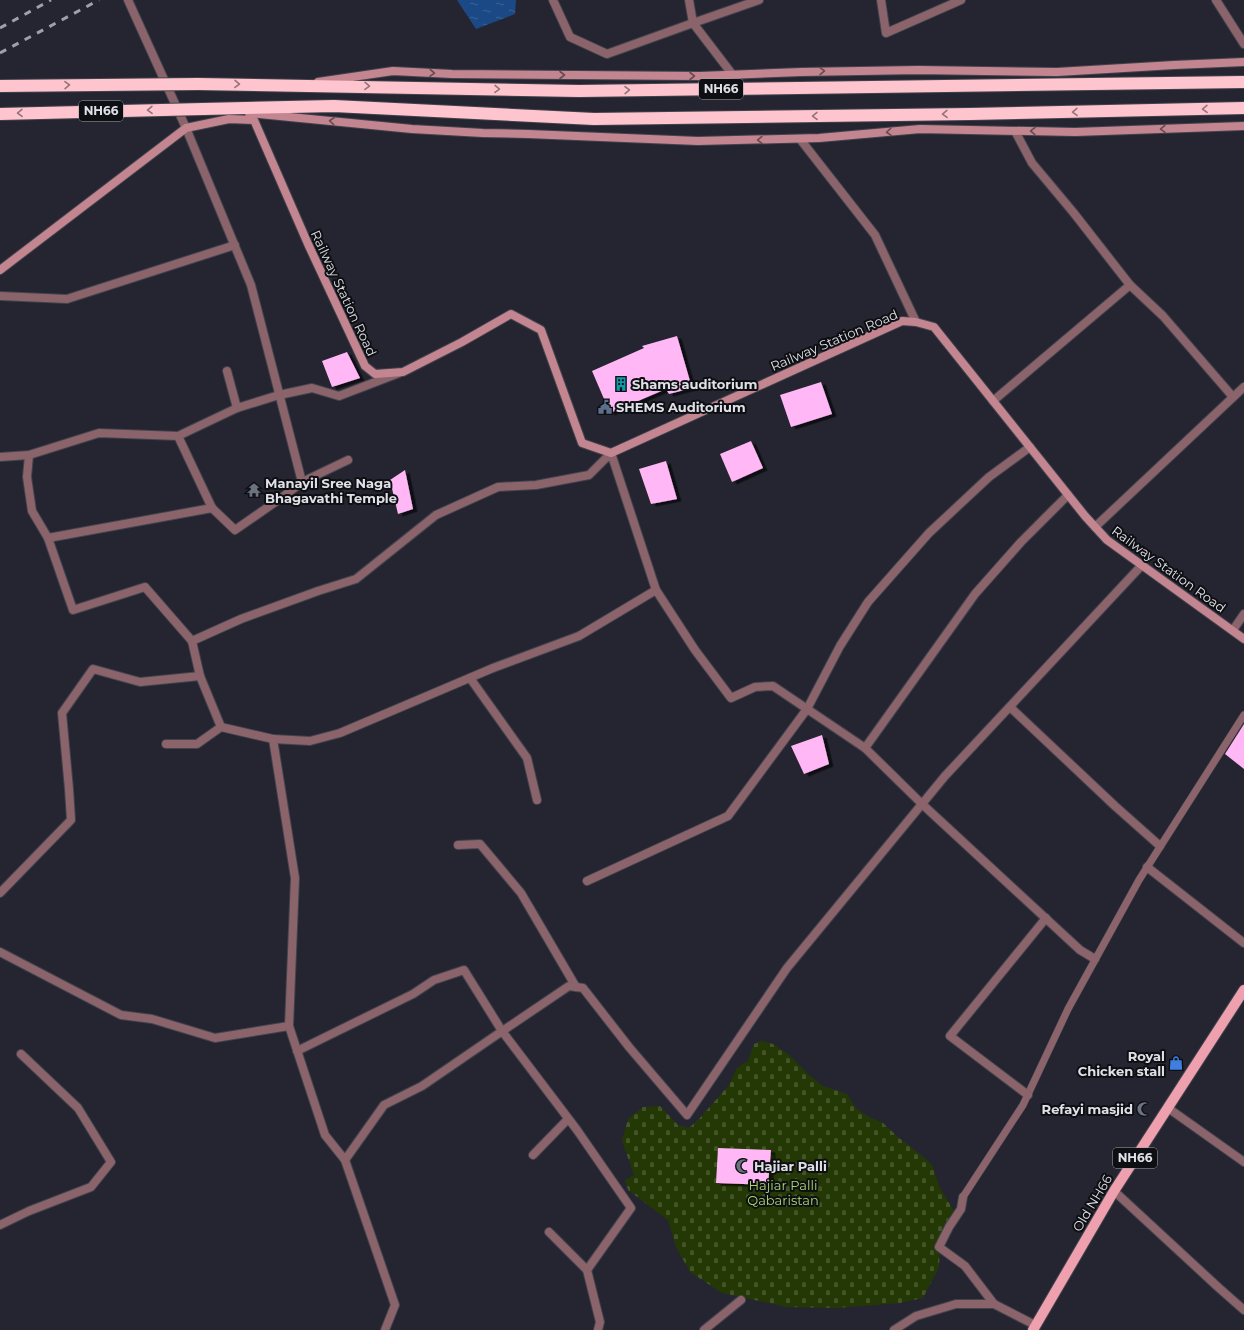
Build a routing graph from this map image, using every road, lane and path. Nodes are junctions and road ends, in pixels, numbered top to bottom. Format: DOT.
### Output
graph roads {
  1 [pos="128,0"];
  2 [pos="553,0"];
  3 [pos="689,0"];
  4 [pos="759,0"];
  5 [pos="881,0"];
  6 [pos="961,0"];
  7 [pos="1216,0"];
  8 [pos="693,23"];
  9 [pos="1244,44"];
  10 [pos="1244,62"];
  11 [pos="732,74"];
  12 [pos="1244,82"];
  13 [pos="298,84"];
  14 [pos="0,86"];
  15 [pos="1244,108"];
  16 [pos="218,109"];
  17 [pos="0,114"];
  18 [pos="1244,126"];
  19 [pos="186,128"];
  20 [pos="1015,131"];
  21 [pos="800,139"];
  22 [pos="235,245"];
  23 [pos="0,270"];
  24 [pos="1130,285"];
  25 [pos="0,296"];
  26 [pos="916,322"];
  27 [pos="227,371"];
  28 [pos="404,372"];
  29 [pos="1244,387"];
  30 [pos="280,395"];
  31 [pos="1233,397"];
  32 [pos="993,401"];
  33 [pos="236,408"];
  34 [pos="178,436"];
  35 [pos="1030,447"];
  36 [pos="611,453"];
  37 [pos="29,455"];
  38 [pos="0,457"];
  39 [pos="348,460"];
  40 [pos="302,482"];
  41 [pos="1068,495"];
  42 [pos="212,508"];
  43 [pos="1095,527"];
  44 [pos="48,538"];
  45 [pos="1142,565"];
  46 [pos="656,590"];
  47 [pos="1244,614"];
  48 [pos="1233,630"];
  49 [pos="1244,639"];
  50 [pos="192,642"];
  51 [pos="200,676"];
  52 [pos="470,678"];
  53 [pos="1010,707"];
  54 [pos="807,709"];
  55 [pos="1244,715"];
  56 [pos="221,727"];
  57 [pos="273,739"];
  58 [pos="166,744"];
  59 [pos="865,748"];
  60 [pos="537,800"];
  61 [pos="922,804"];
  62 [pos="458,845"];
  63 [pos="1160,846"];
  64 [pos="1147,867"];
  65 [pos="587,881"];
  66 [pos="0,893"];
  67 [pos="1046,918"];
  68 [pos="1244,943"];
  69 [pos="0,952"];
  70 [pos="1095,959"];
  71 [pos="576,987"];
  72 [pos="1244,990"];
  73 [pos="289,1026"];
  74 [pos="502,1031"];
  75 [pos="297,1051"];
  76 [pos="21,1054"];
  77 [pos="1028,1095"];
  78 [pos="1168,1108"];
  79 [pos="568,1118"];
  80 [pos="533,1155"];
  81 [pos="345,1160"];
  82 [pos="1244,1162"];
  83 [pos="1114,1191"];
  84 [pos="963,1197"];
  85 [pos="0,1225"];
  86 [pos="549,1232"];
  87 [pos="587,1270"];
  88 [pos="741,1300"];
  89 [pos="994,1304"];
  90 [pos="1244,1310"];
  91 [pos="1034,1328"];
  92 [pos="385,1330"];
  93 [pos="598,1330"];
  94 [pos="704,1330"];
  95 [pos="894,1330"];
  1 -- 19 [label="street"];
  2 -- 8 [label="street"];
  3 -- 8 [label="street"];
  4 -- 8 [label="street"];
  5 -- 6 [label="street"];
  7 -- 9 [label="street"];
  8 -- 11 [label="street"];
  11 -- 10 [label="street, one-way"];
  13 -- 11 [label="street, one-way"];
  13 -- 12 [label="highway, NH66, one-way"];
  14 -- 13 [label="highway, NH66, one-way, bridge"];
  15 -- 16 [label="highway, NH66, one-way"];
  16 -- 17 [label="highway, NH66, one-way, bridge"];
  21 -- 16 [label="street, one-way"];
  18 -- 20 [label="street, one-way"];
  19 -- 22 [label="street"];
  19 -- 23 [label="street, Railway Station Road"];
  19 -- 28 [label="street, Railway Station Road"];
  20 -- 21 [label="street, one-way"];
  20 -- 24 [label="street"];
  21 -- 26 [label="street"];
  22 -- 25 [label="street"];
  22 -- 30 [label="street"];
  24 -- 31 [label="street"];
  24 -- 32 [label="street"];
  26 -- 32 [label="street, Railway Station Road"];
  26 -- 36 [label="street, Railway Station Road"];
  27 -- 33 [label="street"];
  28 -- 30 [label="street"];
  28 -- 36 [label="street, Railway Station Road"];
  29 -- 31 [label="street"];
  30 -- 33 [label="street"];
  30 -- 40 [label="street"];
  31 -- 43 [label="street"];
  32 -- 35 [label="street, Railway Station Road"];
  33 -- 34 [label="street"];
  34 -- 37 [label="street"];
  34 -- 42 [label="street"];
  35 -- 41 [label="street, Railway Station Road"];
  35 -- 54 [label="street"];
  36 -- 46 [label="street"];
  36 -- 50 [label="street"];
  37 -- 38 [label="street"];
  37 -- 44 [label="street"];
  39 -- 40 [label="street"];
  40 -- 42 [label="street"];
  41 -- 43 [label="street, Railway Station Road"];
  41 -- 59 [label="street"];
  42 -- 44 [label="street"];
  43 -- 45 [label="street, Railway Station Road"];
  44 -- 50 [label="street"];
  45 -- 48 [label="street, Railway Station Road"];
  45 -- 53 [label="street"];
  46 -- 52 [label="street"];
  46 -- 54 [label="street"];
  47 -- 48 [label="street"];
  48 -- 49 [label="street, Railway Station Road"];
  50 -- 51 [label="street"];
  51 -- 56 [label="street"];
  51 -- 66 [label="street"];
  52 -- 57 [label="street"];
  52 -- 60 [label="street"];
  53 -- 61 [label="street"];
  53 -- 63 [label="street"];
  54 -- 59 [label="street"];
  54 -- 65 [label="street"];
  55 -- 63 [label="lane"];
  56 -- 57 [label="street"];
  56 -- 58 [label="street"];
  57 -- 73 [label="street"];
  59 -- 61 [label="street"];
  61 -- 67 [label="street"];
  61 -- 71 [label="street"];
  62 -- 71 [label="street"];
  63 -- 64 [label="lane"];
  64 -- 68 [label="street"];
  64 -- 70 [label="lane"];
  67 -- 70 [label="street"];
  67 -- 77 [label="street"];
  69 -- 73 [label="street"];
  70 -- 77 [label="lane"];
  71 -- 74 [label="street"];
  72 -- 78 [label="main road, Old NH66 / NH66"];
  73 -- 75 [label="street"];
  74 -- 75 [label="street"];
  74 -- 79 [label="street"];
  74 -- 81 [label="street"];
  75 -- 81 [label="street"];
  76 -- 85 [label="street"];
  77 -- 84 [label="lane"];
  78 -- 82 [label="street"];
  78 -- 83 [label="main road, Old NH66 / NH66"];
  79 -- 80 [label="street"];
  79 -- 87 [label="street"];
  81 -- 92 [label="street"];
  83 -- 90 [label="street"];
  83 -- 91 [label="main road, Old NH66 / NH66"];
  84 -- 89 [label="street"];
  86 -- 87 [label="street"];
  87 -- 93 [label="street"];
  88 -- 94 [label="street"];
  89 -- 91 [label="street"];
  89 -- 95 [label="street"];
}
